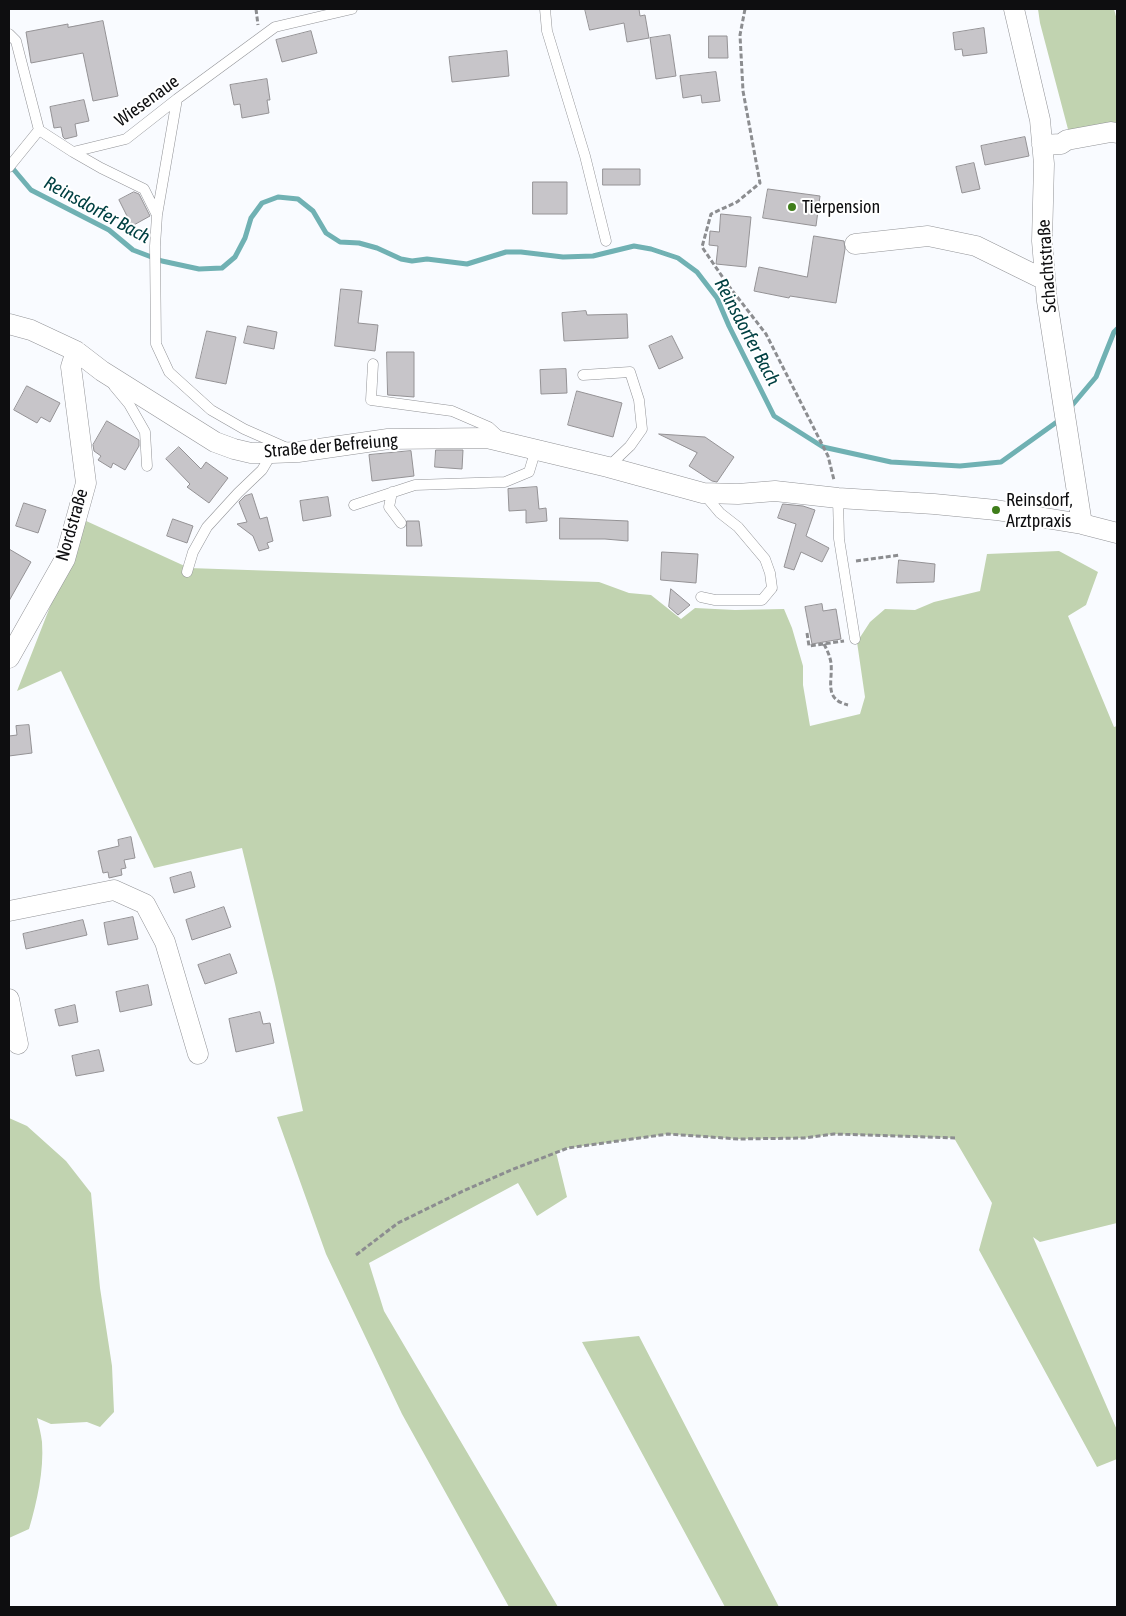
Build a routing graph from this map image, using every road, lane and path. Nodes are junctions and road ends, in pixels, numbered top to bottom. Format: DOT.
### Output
graph roads {
  1 [pos="352,9"];
  2 [pos="545,9"];
  3 [pos="745,9"];
  4 [pos="1014,9"];
  5 [pos="12,37"];
  6 [pos="177,99"];
  7 [pos="39,130"];
  8 [pos="1117,133"];
  9 [pos="1042,146"];
  10 [pos="73,152"];
  11 [pos="9,167"];
  12 [pos="157,215"];
  13 [pos="606,242"];
  14 [pos="855,244"];
  15 [pos="1045,280"];
  16 [pos="9,324"];
  17 [pos="76,351"];
  18 [pos="373,364"];
  19 [pos="583,375"];
  20 [pos="111,377"];
  21 [pos="506,442"];
  22 [pos="536,448"];
  23 [pos="298,452"];
  24 [pos="272,453"];
  25 [pos="147,466"];
  26 [pos="608,467"];
  27 [pos="392,492"];
  28 [pos="703,493"];
  29 [pos="838,498"];
  30 [pos="354,505"];
  31 [pos="401,523"];
  32 [pos="1082,524"];
  33 [pos="1117,533"];
  34 [pos="900,555"];
  35 [pos="843,563"];
  36 [pos="187,572"];
  37 [pos="701,597"];
  38 [pos="807,633"];
  39 [pos="855,639"];
  40 [pos="824,644"];
  41 [pos="9,658"];
  42 [pos="848,705"];
  43 [pos="9,911"];
  44 [pos="9,999"];
  45 [pos="18,1044"];
  46 [pos="198,1054"];
  47 [pos="954,1138"];
  48 [pos="356,1256"];
  1 -- 6 [label="lane, Wiesenaue"];
  2 -- 13 [label="lane"];
  3 -- 29 [label="path"];
  4 -- 9 [label="street, Schachtstraße"];
  5 -- 7 [label="lane"];
  6 -- 10 [label="lane, Wiesenaue"];
  6 -- 12 [label="lane"];
  7 -- 10 [label="lane"];
  7 -- 11 [label="lane"];
  8 -- 9 [label="street"];
  9 -- 15 [label="street, Schachtstraße"];
  10 -- 12 [label="lane"];
  12 -- 23 [label="lane"];
  14 -- 15 [label="street"];
  15 -- 32 [label="street, Schachtstraße"];
  16 -- 17 [label="street, Straße der Befreiung"];
  17 -- 20 [label="street, Straße der Befreiung"];
  17 -- 41 [label="street, Nordstraße"];
  18 -- 21 [label="lane"];
  19 -- 26 [label="lane"];
  20 -- 24 [label="street, Straße der Befreiung"];
  20 -- 25 [label="lane"];
  21 -- 22 [label="street, Straße der Befreiung"];
  21 -- 23 [label="street, Straße der Befreiung"];
  22 -- 26 [label="street, Straße der Befreiung"];
  22 -- 27 [label="lane"];
  23 -- 24 [label="street, Straße der Befreiung"];
  24 -- 36 [label="lane"];
  26 -- 28 [label="street, Straße der Befreiung"];
  27 -- 30 [label="lane"];
  27 -- 31 [label="lane"];
  28 -- 29 [label="street, Straße der Befreiung"];
  28 -- 37 [label="lane"];
  29 -- 32 [label="street, Straße der Befreiung"];
  29 -- 35 [label="lane"];
  32 -- 33 [label="street, Straße der Befreiung"];
  34 -- 35 [label="path"];
  35 -- 39 [label="lane"];
  38 -- 40 [label="path"];
  39 -- 40 [label="path"];
  40 -- 42 [label="path"];
  43 -- 46 [label="street"];
  44 -- 45 [label="street"];
  47 -- 48 [label="path"];
}
